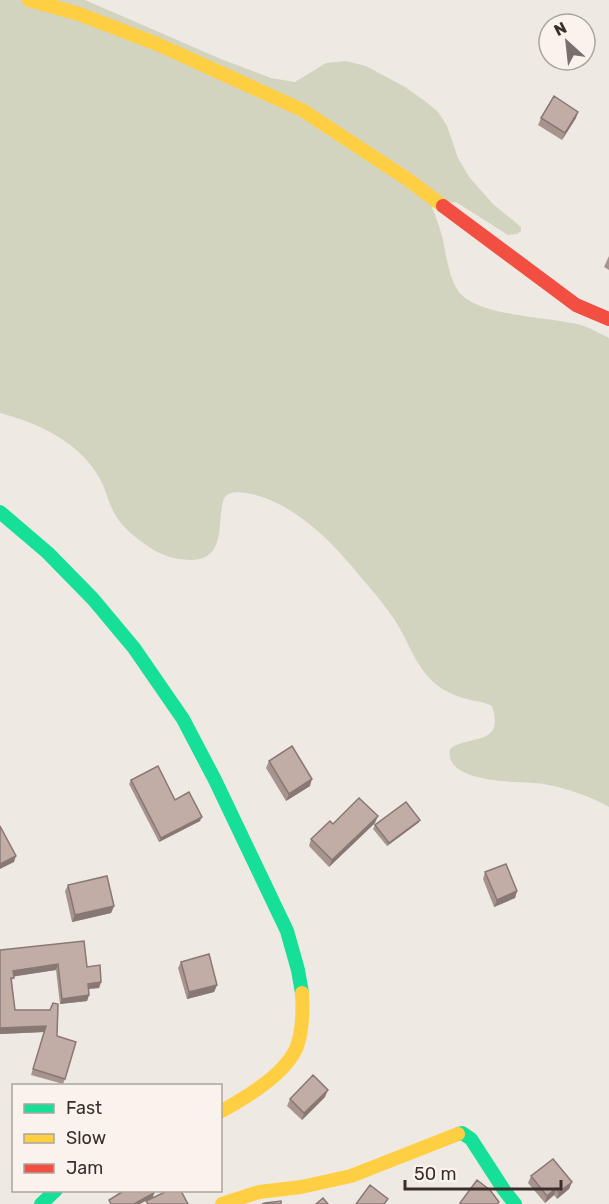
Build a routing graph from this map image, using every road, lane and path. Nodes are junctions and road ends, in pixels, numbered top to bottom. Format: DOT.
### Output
graph roads {
  1 [pos="29,0"];
  2 [pos="609,319"];
  3 [pos="0,512"];
  4 [pos="222,1111"];
  5 [pos="56,1192"];
  6 [pos="41,1204"];
  7 [pos="222,1204"];
  8 [pos="515,1204"];
  1 -- 2 [label="street"];
  3 -- 4 [label="street"];
  5 -- 6 [label="street"];
  7 -- 8 [label="street"];
}
